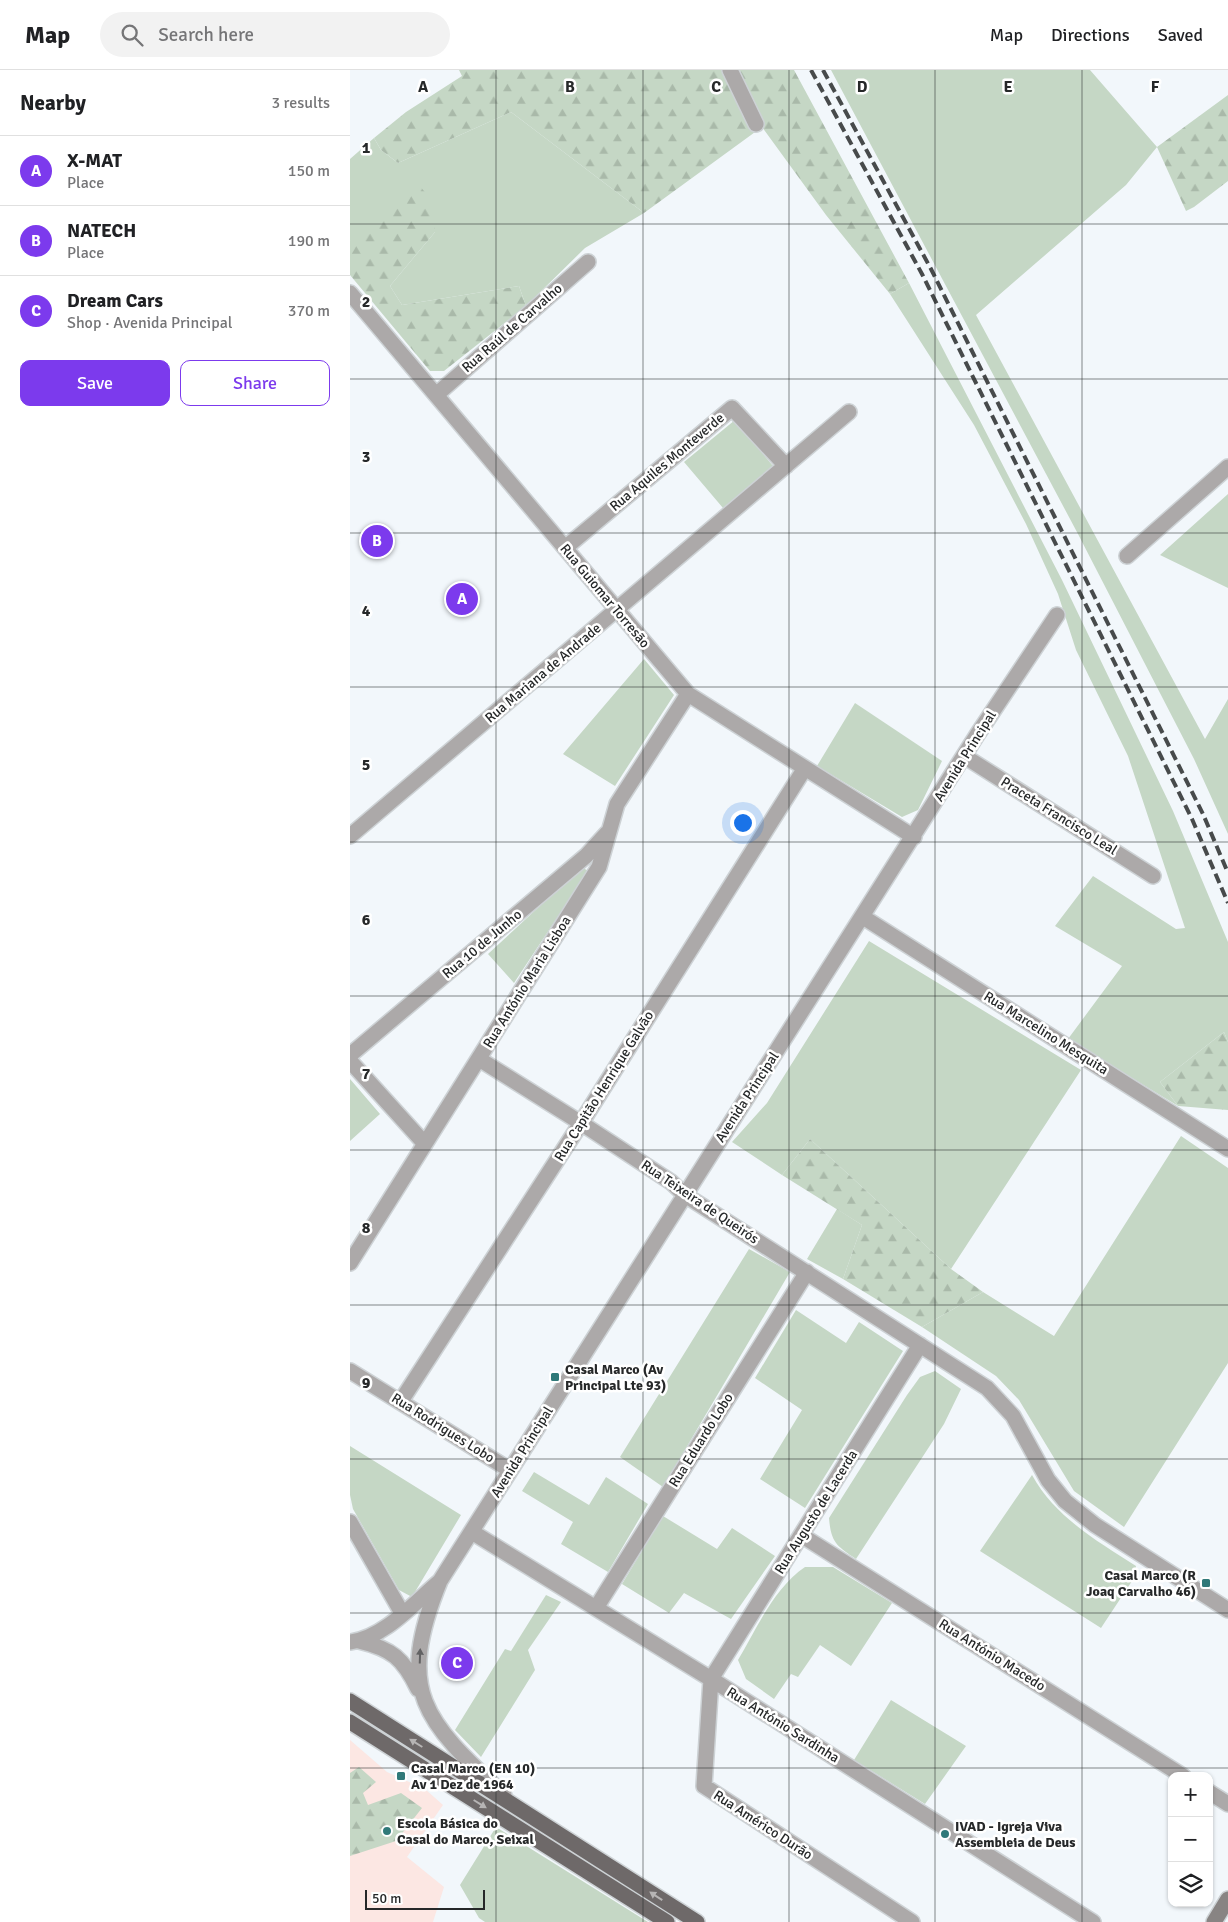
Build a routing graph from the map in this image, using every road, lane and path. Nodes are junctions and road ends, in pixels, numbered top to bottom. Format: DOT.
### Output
graph roads {
  1 [pos="730,70"];
  2 [pos="756,124"];
  3 [pos="588,262"];
  4 [pos="350,294"];
  5 [pos="436,395"];
  6 [pos="849,412"];
  7 [pos="786,466"];
  8 [pos="1228,468"];
  9 [pos="565,548"];
  10 [pos="1127,556"];
  11 [pos="617,610"];
  12 [pos="1058,615"];
  13 [pos="688,694"];
  14 [pos="964,756"];
  15 [pos="805,768"];
  16 [pos="610,830"];
  17 [pos="350,836"];
  18 [pos="914,837"];
  19 [pos="1154,876"];
  20 [pos="863,917"];
  21 [pos="350,1055"];
  22 [pos="479,1059"];
  23 [pos="350,1061"];
  24 [pos="581,1123"];
  25 [pos="425,1144"];
  26 [pos="1228,1149"];
  27 [pos="685,1195"];
  28 [pos="350,1263"];
  29 [pos="807,1272"];
  30 [pos="920,1345"];
  31 [pos="350,1371"];
  32 [pos="400,1401"];
  33 [pos="510,1470"];
  34 [pos="350,1522"];
  35 [pos="472,1532"];
  36 [pos="801,1535"];
  37 [pos="440,1581"];
  38 [pos="596,1608"];
  39 [pos="1228,1610"];
  40 [pos="402,1613"];
  41 [pos="352,1642"];
  42 [pos="711,1679"];
  43 [pos="421,1695"];
  44 [pos="350,1701"];
  45 [pos="350,1722"];
  46 [pos="1177,1772"];
  47 [pos="1213,1795"];
  48 [pos="1228,1804"];
  49 [pos="518,1808"];
  50 [pos="1228,1899"];
  51 [pos="667,1922"];
  52 [pos="697,1922"];
  53 [pos="912,1922"];
  54 [pos="1093,1922"];
  55 [pos="1214,1922"];
  1 -- 2 [label="street"];
  3 -- 5 [label="street, Rua Raúl de Carvalho"];
  4 -- 5 [label="street, Rua Guiomar Torresão"];
  5 -- 9 [label="street, Rua Guiomar Torresão"];
  6 -- 7 [label="street, Rua Mariana de Andrade"];
  7 -- 9 [label="street, Rua Aquiles Monteverde"];
  7 -- 11 [label="street, Rua Mariana de Andrade"];
  8 -- 10 [label="street"];
  9 -- 11 [label="street, Rua Guiomar Torresão"];
  11 -- 13 [label="street, Rua Guiomar Torresão"];
  11 -- 17 [label="street, Rua Mariana de Andrade"];
  12 -- 14 [label="street, Avenida Principal"];
  13 -- 15 [label="street, Rua Guiomar Torresão"];
  13 -- 16 [label="street, Rua António Maria Lisboa"];
  14 -- 18 [label="street, Avenida Principal"];
  14 -- 19 [label="street, Praceta Francisco Leal"];
  15 -- 18 [label="street, Rua Guiomar Torresão"];
  15 -- 24 [label="street, Rua Capitão Henrique Galvão"];
  16 -- 21 [label="street, Rua 10 de Junho"];
  16 -- 22 [label="street, Rua António Maria Lisboa"];
  18 -- 20 [label="street, Avenida Principal"];
  20 -- 26 [label="street, Rua Marcelino Mesquita"];
  20 -- 27 [label="street, Avenida Principal"];
  22 -- 24 [label="street, Rua Teixeira de Queirós"];
  22 -- 25 [label="street, Rua António Maria Lisboa"];
  23 -- 25 [label="street"];
  24 -- 27 [label="street, Rua Teixeira de Queirós"];
  24 -- 32 [label="street, Rua Capitão Henrique Galvão"];
  25 -- 28 [label="street, Rua António Maria Lisboa"];
  27 -- 29 [label="street, Rua Teixeira de Queirós"];
  27 -- 33 [label="street, Avenida Principal"];
  29 -- 30 [label="street, Rua Teixeira de Queirós"];
  29 -- 38 [label="street, Rua Eduardo Lobo"];
  30 -- 36 [label="street, Rua Augusto de Lacerda"];
  30 -- 39 [label="street, Rua Teixeira de Queirós"];
  31 -- 32 [label="street, Rua Rodrigues Lobo"];
  32 -- 33 [label="street, Rua Rodrigues Lobo"];
  33 -- 35 [label="street, Avenida Principal"];
  34 -- 40 [label="street"];
  35 -- 37 [label="street, Avenida Principal"];
  35 -- 38 [label="street, Rua António Sardinha"];
  36 -- 42 [label="street, Rua Augusto de Lacerda"];
  36 -- 46 [label="street, Rua António Macedo"];
  37 -- 40 [label="street, Avenida Principal"];
  43 -- 37 [label="street, Avenida Principal, one-way"];
  38 -- 42 [label="street, Rua António Sardinha"];
  40 -- 41 [label="street, Avenida Principal"];
  41 -- 43 [label="street, Avenida Principal"];
  42 -- 53 [label="street, Rua Américo Durão"];
  42 -- 54 [label="street, Rua António Sardinha"];
  43 -- 49 [label="street, Avenida Principal"];
  49 -- 44 [label="main road, one-way"];
  45 -- 51 [label="main road, one-way"];
  47 -- 48 [label="street"];
  52 -- 49 [label="main road, one-way"];
  50 -- 55 [label="street"];
}
